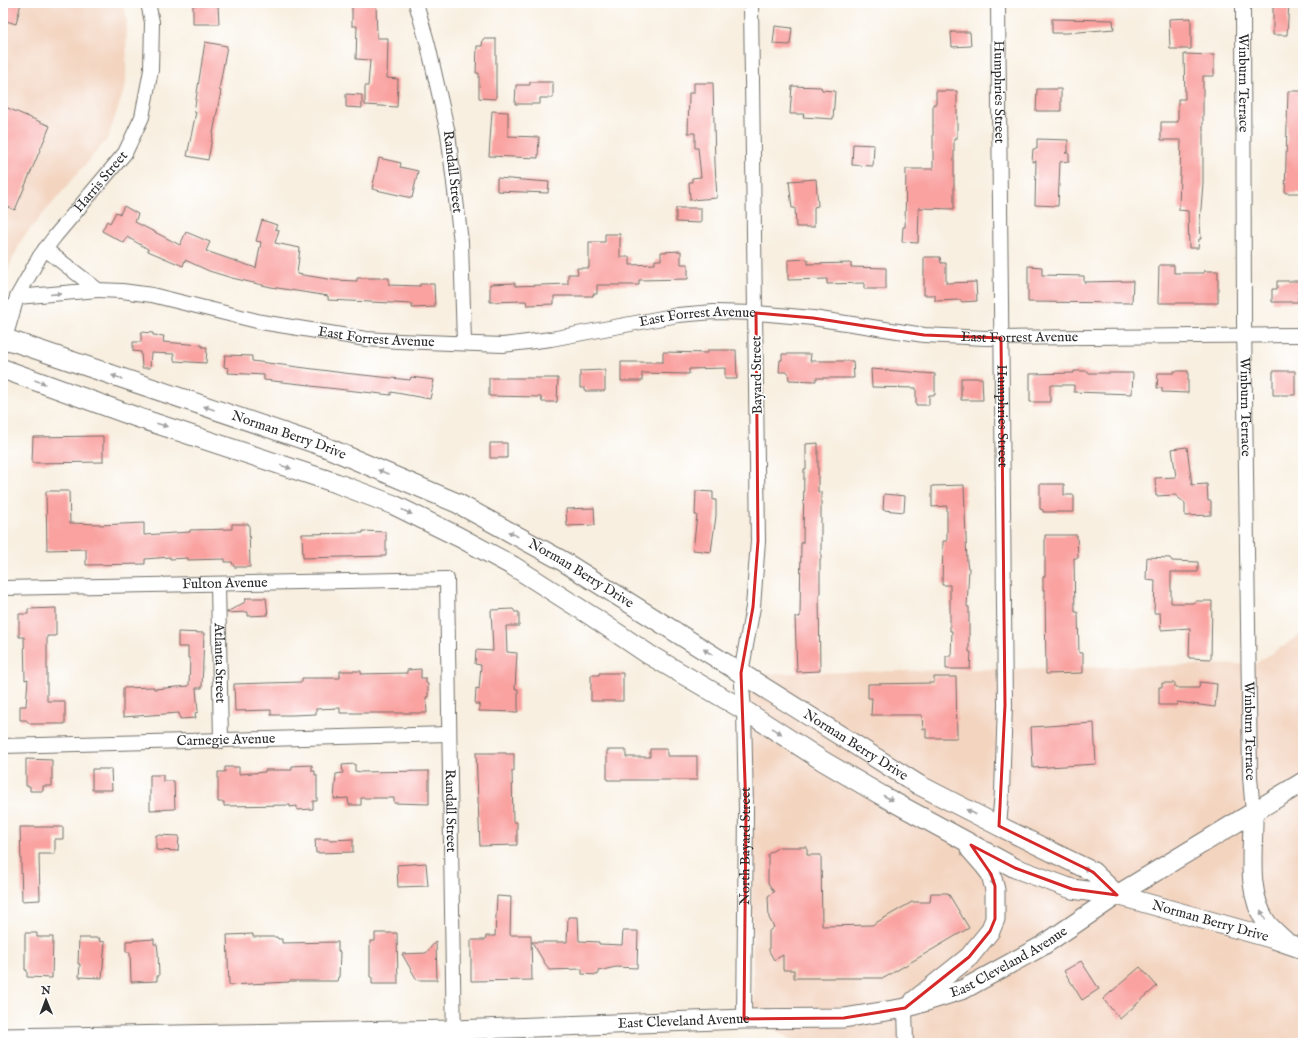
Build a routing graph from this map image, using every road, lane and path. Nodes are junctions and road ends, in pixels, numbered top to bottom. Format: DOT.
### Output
graph roads {
  1 [pos="148,3"];
  2 [pos="416,3"];
  3 [pos="752,3"];
  4 [pos="998,3"];
  5 [pos="1243,3"];
  6 [pos="45,249"];
  7 [pos="98,290"];
  8 [pos="17,297"];
  9 [pos="756,313"];
  10 [pos="1244,335"];
  11 [pos="1303,335"];
  12 [pos="1001,338"];
  13 [pos="4,341"];
  14 [pos="464,343"];
  15 [pos="3,369"];
  16 [pos="447,580"];
  17 [pos="218,584"];
  18 [pos="3,588"];
  19 [pos="741,673"];
  20 [pos="744,710"];
  21 [pos="450,734"];
  22 [pos="221,741"];
  23 [pos="3,746"];
  24 [pos="1303,782"];
  25 [pos="1253,812"];
  26 [pos="999,826"];
  27 [pos="960,839"];
  28 [pos="1117,895"];
  29 [pos="1296,946"];
  30 [pos="905,1008"];
  31 [pos="744,1019"];
  32 [pos="454,1037"];
  33 [pos="3,1038"];
  34 [pos="906,1043"];
  1 -- 6 [label="street, Harris Street"];
  2 -- 14 [label="street, Randall Street"];
  3 -- 9 [label="street, Bayard Street"];
  4 -- 12 [label="street, Humphries Street"];
  5 -- 10 [label="street, Winburn Terrace"];
  6 -- 7 [label="street"];
  6 -- 8 [label="street, Harris Street"];
  8 -- 7 [label="street, East Forrest Avenue, one-way"];
  7 -- 14 [label="street, East Forrest Avenue"];
  8 -- 13 [label="street, Harris Street"];
  9 -- 12 [label="street, East Forrest Avenue"];
  9 -- 14 [label="street, East Forrest Avenue"];
  9 -- 19 [label="street, Bayard Street"];
  10 -- 11 [label="street, East Forrest Avenue"];
  10 -- 12 [label="street, East Forrest Avenue"];
  10 -- 25 [label="street, Winburn Terrace"];
  12 -- 26 [label="street, Humphries Street"];
  19 -- 13 [label="main road, Norman Berry Drive, one-way"];
  15 -- 20 [label="main road, Norman Berry Drive, one-way"];
  16 -- 17 [label="street, Fulton Avenue"];
  16 -- 21 [label="street, Randall Street"];
  17 -- 18 [label="street, Fulton Avenue"];
  17 -- 22 [label="street, Atlanta Street"];
  19 -- 20 [label="street, North Bayard Street"];
  26 -- 19 [label="main road, Norman Berry Drive, one-way"];
  20 -- 27 [label="main road, Norman Berry Drive, one-way"];
  20 -- 31 [label="street, North Bayard Street"];
  21 -- 22 [label="street, Carnegie Avenue"];
  21 -- 32 [label="street, Randall Street"];
  22 -- 23 [label="street, Carnegie Avenue"];
  24 -- 25 [label="main road, East Cleveland Avenue"];
  25 -- 28 [label="main road, East Cleveland Avenue"];
  29 -- 25 [label="main road, one-way"];
  28 -- 26 [label="main road, Norman Berry Drive, one-way"];
  27 -- 28 [label="main road, Norman Berry Drive"];
  27 -- 30 [label="main road, one-way"];
  28 -- 29 [label="main road, Norman Berry Drive"];
  28 -- 30 [label="main road, East Cleveland Avenue"];
  30 -- 31 [label="main road, East Cleveland Avenue"];
  30 -- 34 [label="street"];
  31 -- 32 [label="main road, East Cleveland Avenue"];
  32 -- 33 [label="main road, East Cleveland Avenue"];
}
